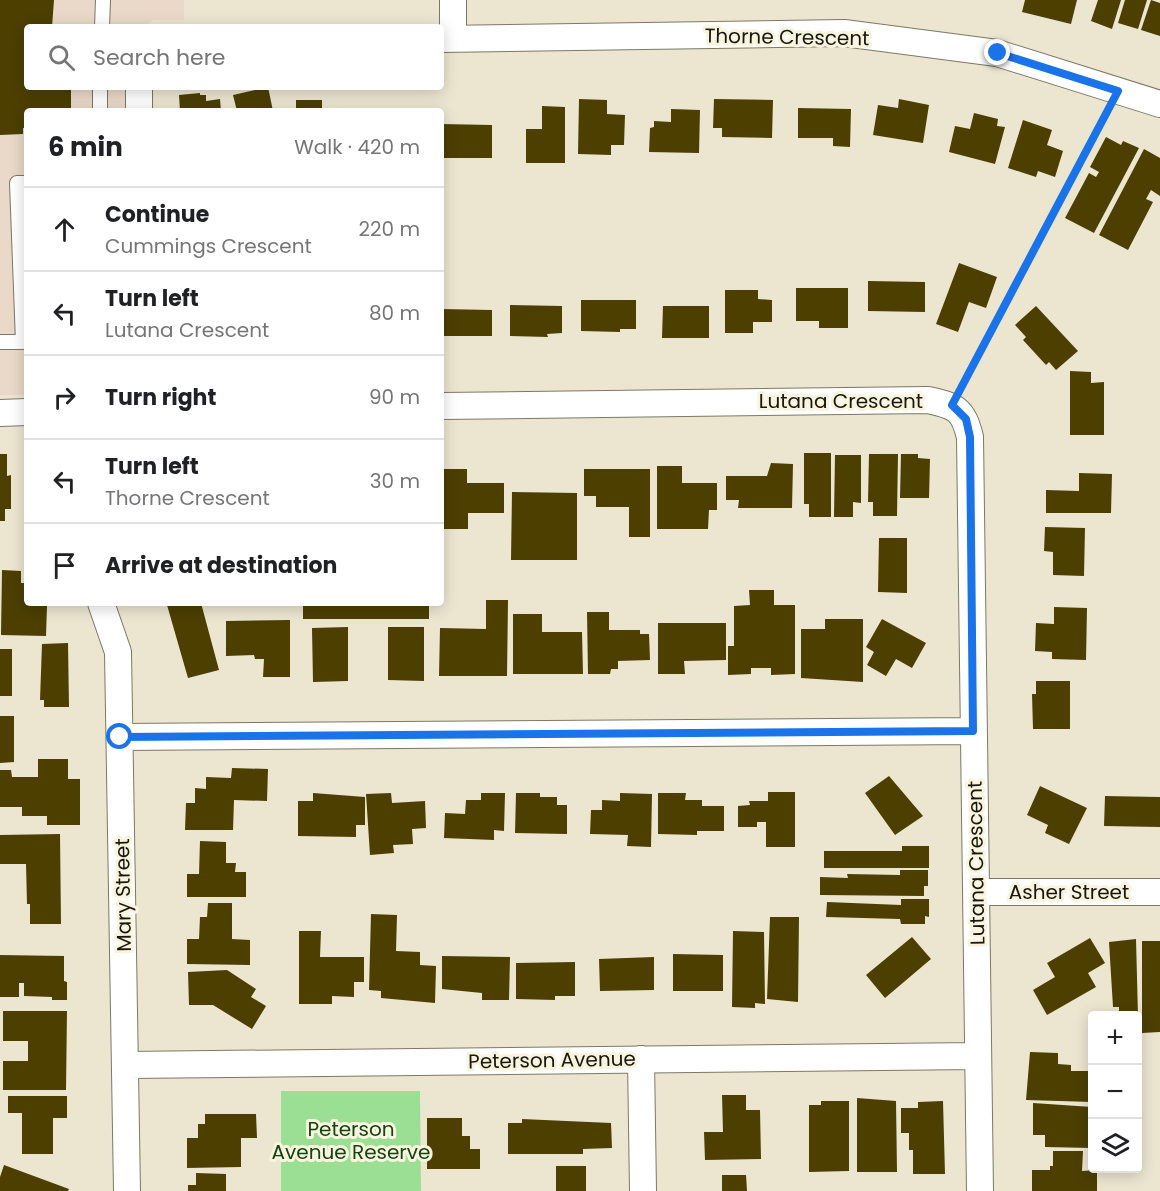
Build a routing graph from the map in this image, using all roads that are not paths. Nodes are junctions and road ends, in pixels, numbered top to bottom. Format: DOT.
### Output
graph roads {
  1 [pos="103,0"];
  2 [pos="453,0"];
  3 [pos="102,24"];
  4 [pos="447,39"];
  5 [pos="100,90"];
  6 [pos="139,90"];
  7 [pos="1160,104"];
  8 [pos="99,108"];
  9 [pos="139,108"];
  10 [pos="24,183"];
  11 [pos="24,322"];
  12 [pos="0,342"];
  13 [pos="24,342"];
  14 [pos="444,406"];
  15 [pos="0,412"];
  16 [pos="24,412"];
  17 [pos="102,606"];
  18 [pos="973,731"];
  19 [pos="120,737"];
  20 [pos="978,892"];
  21 [pos="1160,892"];
  22 [pos="977,1056"];
  23 [pos="641,1059"];
  24 [pos="126,1065"];
  25 [pos="127,1191"];
  26 [pos="643,1191"];
  27 [pos="980,1191"];
  1 -- 3 [label="lane"];
  2 -- 4 [label="street"];
  4 -- 7 [label="street, Thorne Crescent"];
  5 -- 8 [label="lane"];
  6 -- 9 [label="street"];
  10 -- 11 [label="lane"];
  12 -- 13 [label="lane"];
  14 -- 18 [label="street, Lutana Crescent"];
  15 -- 16 [label="street"];
  17 -- 19 [label="street, Mary Street"];
  18 -- 19 [label="street"];
  18 -- 20 [label="street, Lutana Crescent"];
  19 -- 24 [label="street, Mary Street"];
  20 -- 21 [label="street, Asher Street"];
  20 -- 22 [label="street, Lutana Crescent"];
  22 -- 23 [label="street, Peterson Avenue"];
  22 -- 27 [label="street, Lutana Crescent"];
  23 -- 24 [label="street, Peterson Avenue"];
  23 -- 26 [label="street"];
  24 -- 25 [label="street, Mary Street"];
}
